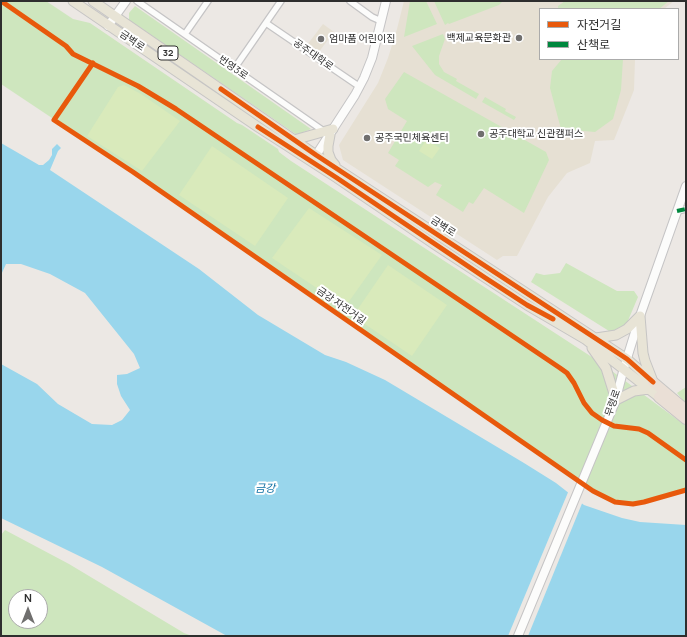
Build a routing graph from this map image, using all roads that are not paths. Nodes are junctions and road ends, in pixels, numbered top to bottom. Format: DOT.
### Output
graph roads {
  1 [pos="73,1"];
  2 [pos="93,1"];
  3 [pos="126,1"];
  4 [pos="137,1"];
  5 [pos="208,1"];
  6 [pos="281,1"];
  7 [pos="350,1"];
  8 [pos="386,1"];
  9 [pos="115,16"];
  10 [pos="381,21"];
  11 [pos="266,23"];
  12 [pos="108,26"];
  13 [pos="185,34"];
  14 [pos="234,69"];
  15 [pos="360,87"];
  16 [pos="330,132"];
  17 [pos="294,140"];
  18 [pos="314,158"];
  19 [pos="340,170"];
  20 [pos="686,186"];
  21 [pos="686,210"];
  22 [pos="677,211"];
  23 [pos="640,316"];
  24 [pos="596,338"];
  25 [pos="586,339"];
  26 [pos="627,359"];
  27 [pos="624,368"];
  28 [pos="651,385"];
  29 [pos="659,397"];
  30 [pos="615,401"];
  31 [pos="686,410"];
  32 [pos="686,419"];
  33 [pos="518,636"];
  1 -- 12 [label="main road, 금벽로 / 32"];
  2 -- 9 [label="main road, 금벽로 / 32"];
  3 -- 9 [label="main road"];
  4 -- 13 [label="street, 번영3로"];
  5 -- 13 [label="street"];
  6 -- 11 [label="street"];
  7 -- 10 [label="street"];
  8 -- 10 [label="main road"];
  9 -- 12 [label="main road"];
  9 -- 17 [label="main road, 금벽로 / 32"];
  10 -- 15 [label="main road"];
  11 -- 14 [label="street"];
  11 -- 15 [label="street, 공주대학로"];
  12 -- 18 [label="main road, 금벽로 / 32"];
  13 -- 14 [label="street, 번영3로"];
  14 -- 16 [label="street, 번영3로"];
  15 -- 16 [label="main road"];
  16 -- 17 [label="main road"];
  16 -- 18 [label="main road"];
  16 -- 19 [label="main road"];
  17 -- 18 [label="main road, 금벽로 / 32"];
  18 -- 19 [label="main road, 금벽로 / 32"];
  18 -- 25 [label="main road, 금벽로 / 32"];
  19 -- 24 [label="main road, 금벽로 / 32"];
  20 -- 22 [label="main road, 무령로"];
  21 -- 22 [label="street"];
  22 -- 23 [label="main road, 무령로"];
  23 -- 24 [label="main road"];
  23 -- 26 [label="main road, 무령로"];
  23 -- 28 [label="main road"];
  24 -- 26 [label="main road, 금벽로 / 32"];
  25 -- 27 [label="main road, 금벽로 / 32"];
  25 -- 30 [label="main road"];
  26 -- 27 [label="main road, 무령로"];
  26 -- 28 [label="main road, 금벽로 / 32"];
  27 -- 28 [label="main road, 금벽로 / 32"];
  27 -- 30 [label="main road, 무령로"];
  28 -- 29 [label="main road, 금벽로 / 32"];
  28 -- 30 [label="main road"];
  28 -- 31 [label="highway, 금벽로 / 32"];
  29 -- 32 [label="highway, 금벽로 / 32"];
  30 -- 33 [label="main road, 무령로"];
}
